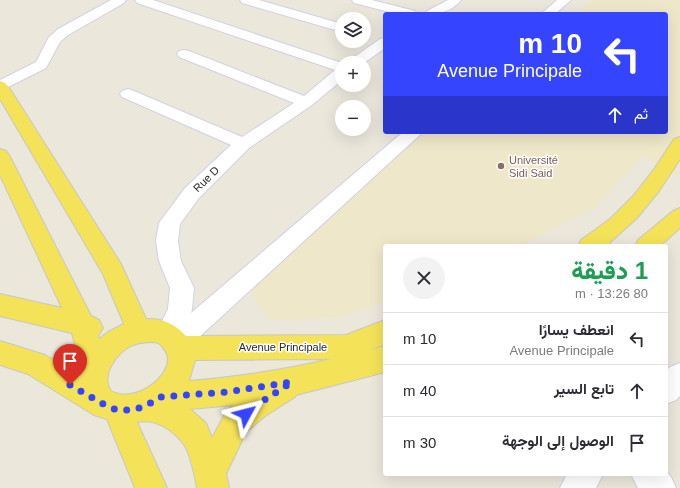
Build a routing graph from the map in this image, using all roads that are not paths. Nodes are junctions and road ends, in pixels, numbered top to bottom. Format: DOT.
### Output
graph roads {
  1 [pos="120,0"];
  2 [pos="141,0"];
  3 [pos="246,0"];
  4 [pos="358,0"];
  5 [pos="455,0"];
  6 [pos="565,0"];
  7 [pos="265,6"];
  8 [pos="403,12"];
  9 [pos="434,12"];
  10 [pos="550,12"];
  11 [pos="253,13"];
  12 [pos="240,21"];
  13 [pos="335,26"];
  14 [pos="228,29"];
  15 [pos="371,36"];
  16 [pos="383,40"];
  17 [pos="383,42"];
  18 [pos="184,54"];
  19 [pos="365,56"];
  20 [pos="335,66"];
  21 [pos="335,78"];
  22 [pos="0,86"];
  23 [pos="128,94"];
  24 [pos="306,102"];
  25 [pos="412,134"];
  26 [pos="680,143"];
  27 [pos="243,144"];
  28 [pos="0,155"];
  29 [pos="680,216"];
  30 [pos="593,244"];
  31 [pos="648,244"];
  32 [pos="0,305"];
  33 [pos="82,324"];
  34 [pos="383,333"];
  35 [pos="128,336"];
  36 [pos="175,341"];
  37 [pos="0,353"];
  38 [pos="383,359"];
  39 [pos="95,370"];
  40 [pos="680,376"];
  41 [pos="292,382"];
  42 [pos="668,388"];
  43 [pos="153,401"];
  44 [pos="111,408"];
  45 [pos="585,476"];
  46 [pos="649,476"];
  47 [pos="212,480"];
  48 [pos="151,488"];
  49 [pos="576,488"];
  50 [pos="660,488"];
  1 -- 22 [label="street"];
  2 -- 14 [label="street"];
  3 -- 7 [label="street"];
  4 -- 8 [label="street"];
  5 -- 9 [label="street"];
  6 -- 10 [label="street"];
  7 -- 11 [label="street"];
  7 -- 13 [label="street"];
  12 -- 14 [label="street"];
  14 -- 20 [label="street"];
  15 -- 16 [label="street"];
  17 -- 19 [label="street"];
  18 -- 24 [label="street"];
  21 -- 24 [label="street, Rue D"];
  22 -- 35 [label="main road"];
  23 -- 27 [label="street"];
  24 -- 27 [label="street, Rue D"];
  25 -- 36 [label="street"];
  26 -- 30 [label="main road"];
  27 -- 36 [label="street, Rue D"];
  28 -- 33 [label="main road"];
  29 -- 31 [label="main road"];
  32 -- 33 [label="main road"];
  33 -- 35 [label="main road"];
  33 -- 39 [label="main road"];
  34 -- 36 [label="main road, Avenue Principale"];
  35 -- 36 [label="main road"];
  35 -- 39 [label="main road"];
  36 -- 43 [label="main road"];
  37 -- 44 [label="main road"];
  38 -- 41 [label="main road"];
  39 -- 44 [label="main road"];
  40 -- 42 [label="street"];
  41 -- 43 [label="main road"];
  41 -- 47 [label="main road"];
  43 -- 44 [label="main road"];
  43 -- 47 [label="main road"];
  44 -- 48 [label="main road"];
  45 -- 49 [label="street"];
  46 -- 50 [label="street"];
}
